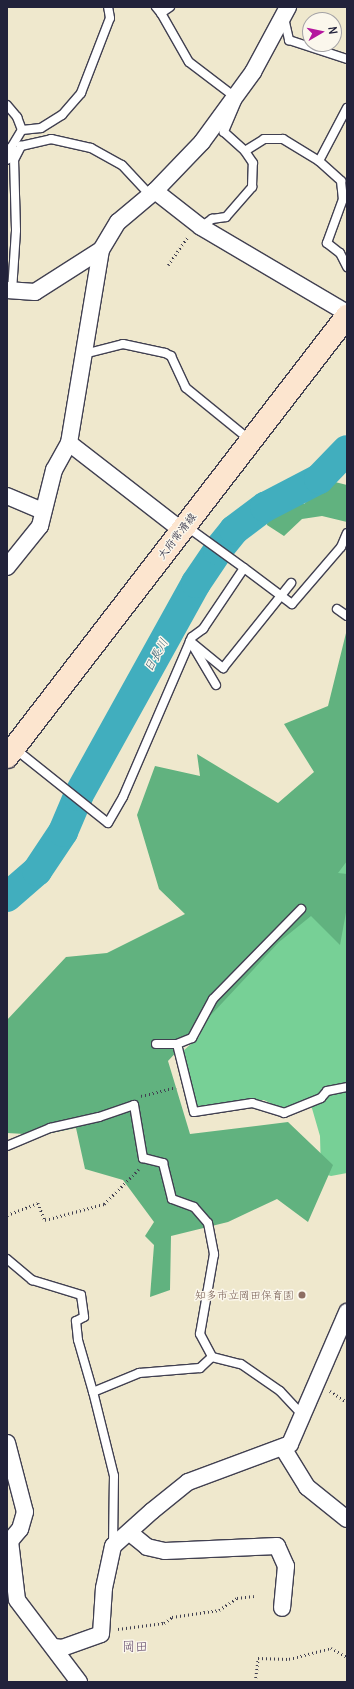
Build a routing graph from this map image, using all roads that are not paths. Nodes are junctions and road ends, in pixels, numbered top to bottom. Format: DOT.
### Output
graph roads {
  1 [pos="108,7"];
  2 [pos="170,7"];
  3 [pos="159,10"];
  4 [pos="285,12"];
  5 [pos="347,59"];
  6 [pos="234,98"];
  7 [pos="7,105"];
  8 [pos="347,108"];
  9 [pos="22,130"];
  10 [pos="13,150"];
  11 [pos="245,151"];
  12 [pos="7,160"];
  13 [pos="319,161"];
  14 [pos="153,193"];
  15 [pos="199,225"];
  16 [pos="101,250"];
  17 [pos="347,267"];
  18 [pos="10,290"];
  19 [pos="347,315"];
  20 [pos="84,354"];
  21 [pos="250,441"];
  22 [pos="69,443"];
  23 [pos="7,496"];
  24 [pos="43,511"];
  25 [pos="183,528"];
  26 [pos="347,533"];
  27 [pos="7,567"];
  28 [pos="244,568"];
  29 [pos="291,583"];
  30 [pos="281,596"];
  31 [pos="337,609"];
  32 [pos="347,616"];
  33 [pos="190,641"];
  34 [pos="216,685"];
  35 [pos="10,753"];
  36 [pos="301,909"];
  37 [pos="156,1044"];
  38 [pos="177,1044"];
  39 [pos="347,1087"];
  40 [pos="7,1146"];
  41 [pos="7,1260"];
  42 [pos="347,1312"];
  43 [pos="212,1357"];
  44 [pos="93,1392"];
  45 [pos="304,1416"];
  46 [pos="7,1443"];
  47 [pos="283,1448"];
  48 [pos="347,1519"];
  49 [pos="130,1533"];
  50 [pos="113,1546"];
  51 [pos="282,1608"];
  52 [pos="54,1647"];
  53 [pos="79,1682"];
  1 -- 9 [label="lane"];
  2 -- 3 [label="lane"];
  3 -- 6 [label="lane"];
  4 -- 5 [label="lane"];
  4 -- 6 [label="street"];
  6 -- 11 [label="lane"];
  6 -- 14 [label="street"];
  7 -- 9 [label="lane"];
  8 -- 13 [label="lane"];
  9 -- 10 [label="lane"];
  10 -- 12 [label="lane"];
  10 -- 14 [label="lane"];
  10 -- 18 [label="lane"];
  11 -- 13 [label="lane"];
  11 -- 15 [label="lane"];
  13 -- 17 [label="lane"];
  14 -- 15 [label="street"];
  14 -- 16 [label="street"];
  15 -- 19 [label="street"];
  16 -- 18 [label="street"];
  16 -- 20 [label="street"];
  19 -- 21 [label="main road, 大府常滑線"];
  20 -- 21 [label="lane"];
  20 -- 22 [label="street"];
  21 -- 25 [label="main road, 大府常滑線"];
  22 -- 24 [label="street"];
  22 -- 25 [label="street"];
  23 -- 24 [label="street"];
  24 -- 27 [label="street"];
  25 -- 28 [label="lane"];
  25 -- 35 [label="main road, 大府常滑線"];
  26 -- 30 [label="lane"];
  28 -- 30 [label="lane"];
  28 -- 33 [label="lane"];
  29 -- 30 [label="lane"];
  30 -- 33 [label="lane"];
  31 -- 32 [label="lane"];
  33 -- 34 [label="lane"];
  33 -- 35 [label="lane"];
  36 -- 38 [label="lane"];
  37 -- 38 [label="lane"];
  38 -- 39 [label="lane"];
  40 -- 43 [label="lane"];
  41 -- 44 [label="lane"];
  42 -- 45 [label="street"];
  43 -- 44 [label="lane"];
  43 -- 45 [label="lane"];
  44 -- 50 [label="lane"];
  45 -- 47 [label="street"];
  46 -- 52 [label="street"];
  47 -- 48 [label="street"];
  47 -- 49 [label="street"];
  49 -- 50 [label="street"];
  49 -- 51 [label="street"];
  50 -- 52 [label="street"];
  52 -- 53 [label="street"];
}
